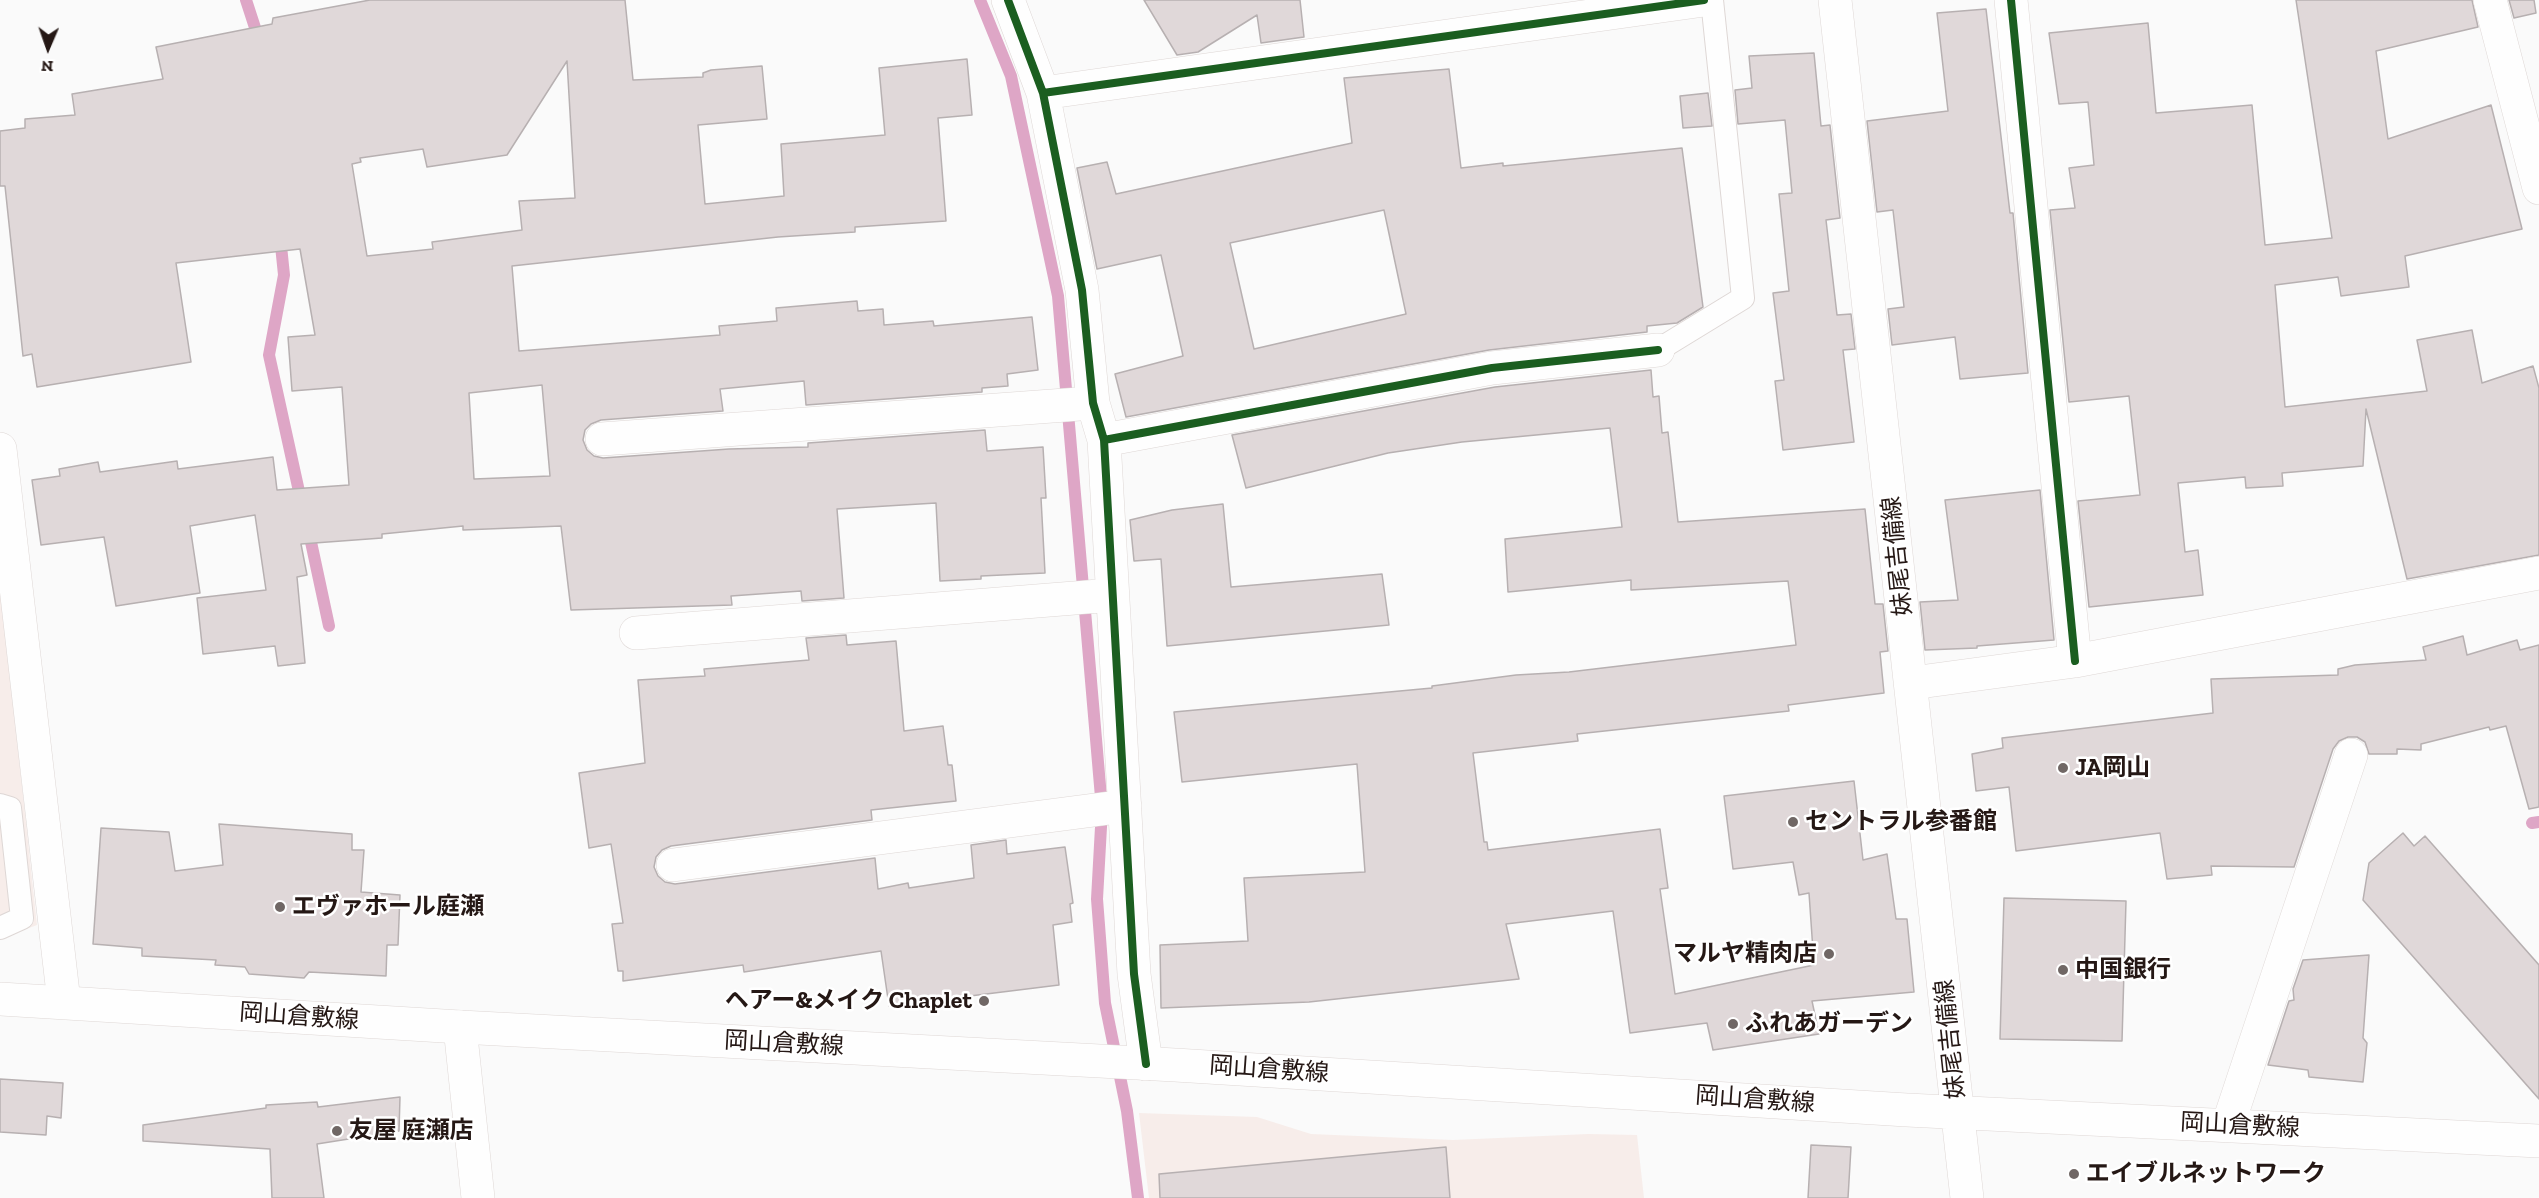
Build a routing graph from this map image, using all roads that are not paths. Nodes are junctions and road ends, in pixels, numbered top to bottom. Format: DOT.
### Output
graph roads {
  1 [pos="1008,0"];
  2 [pos="1704,0"];
  3 [pos="1712,0"];
  4 [pos="1835,0"];
  5 [pos="2011,0"];
  6 [pos="2490,0"];
  7 [pos="1043,93"];
  8 [pos="2528,103"];
  9 [pos="2539,188"];
  10 [pos="1658,350"];
  11 [pos="1093,403"];
  12 [pos="602,439"];
  13 [pos="1104,440"];
  14 [pos="0,449"];
  15 [pos="2539,573"];
  16 [pos="1112,595"];
  17 [pos="636,633"];
  18 [pos="2075,662"];
  19 [pos="1912,683"];
  20 [pos="2351,755"];
  21 [pos="0,805"];
  22 [pos="1125,806"];
  23 [pos="673,865"];
  24 [pos="0,928"];
  25 [pos="0,999"];
  26 [pos="64,1002"];
  27 [pos="460,1027"];
  28 [pos="1141,1063"];
  29 [pos="1958,1112"];
  30 [pos="2228,1125"];
  31 [pos="2539,1141"];
  32 [pos="478,1198"];
  33 [pos="1967,1198"];
  1 -- 7 [label="street"];
  2 -- 7 [label="street"];
  3 -- 10 [label="lane"];
  4 -- 19 [label="street, 妹尾吉備線"];
  5 -- 18 [label="street"];
  6 -- 8 [label="street"];
  7 -- 11 [label="street"];
  8 -- 9 [label="street"];
  10 -- 13 [label="street"];
  11 -- 12 [label="street"];
  11 -- 13 [label="street"];
  13 -- 16 [label="street"];
  14 -- 26 [label="street"];
  15 -- 18 [label="street"];
  16 -- 17 [label="street"];
  16 -- 22 [label="street"];
  18 -- 19 [label="street"];
  19 -- 29 [label="street, 妹尾吉備線"];
  20 -- 30 [label="street"];
  21 -- 24 [label="lane"];
  22 -- 23 [label="street"];
  22 -- 28 [label="street"];
  25 -- 26 [label="street, 岡山倉敷線"];
  26 -- 27 [label="street, 岡山倉敷線"];
  27 -- 28 [label="street, 岡山倉敷線"];
  27 -- 32 [label="street"];
  28 -- 29 [label="street, 岡山倉敷線"];
  29 -- 30 [label="street, 岡山倉敷線"];
  29 -- 33 [label="street, 妹尾吉備線"];
  30 -- 31 [label="street, 岡山倉敷線"];
}
